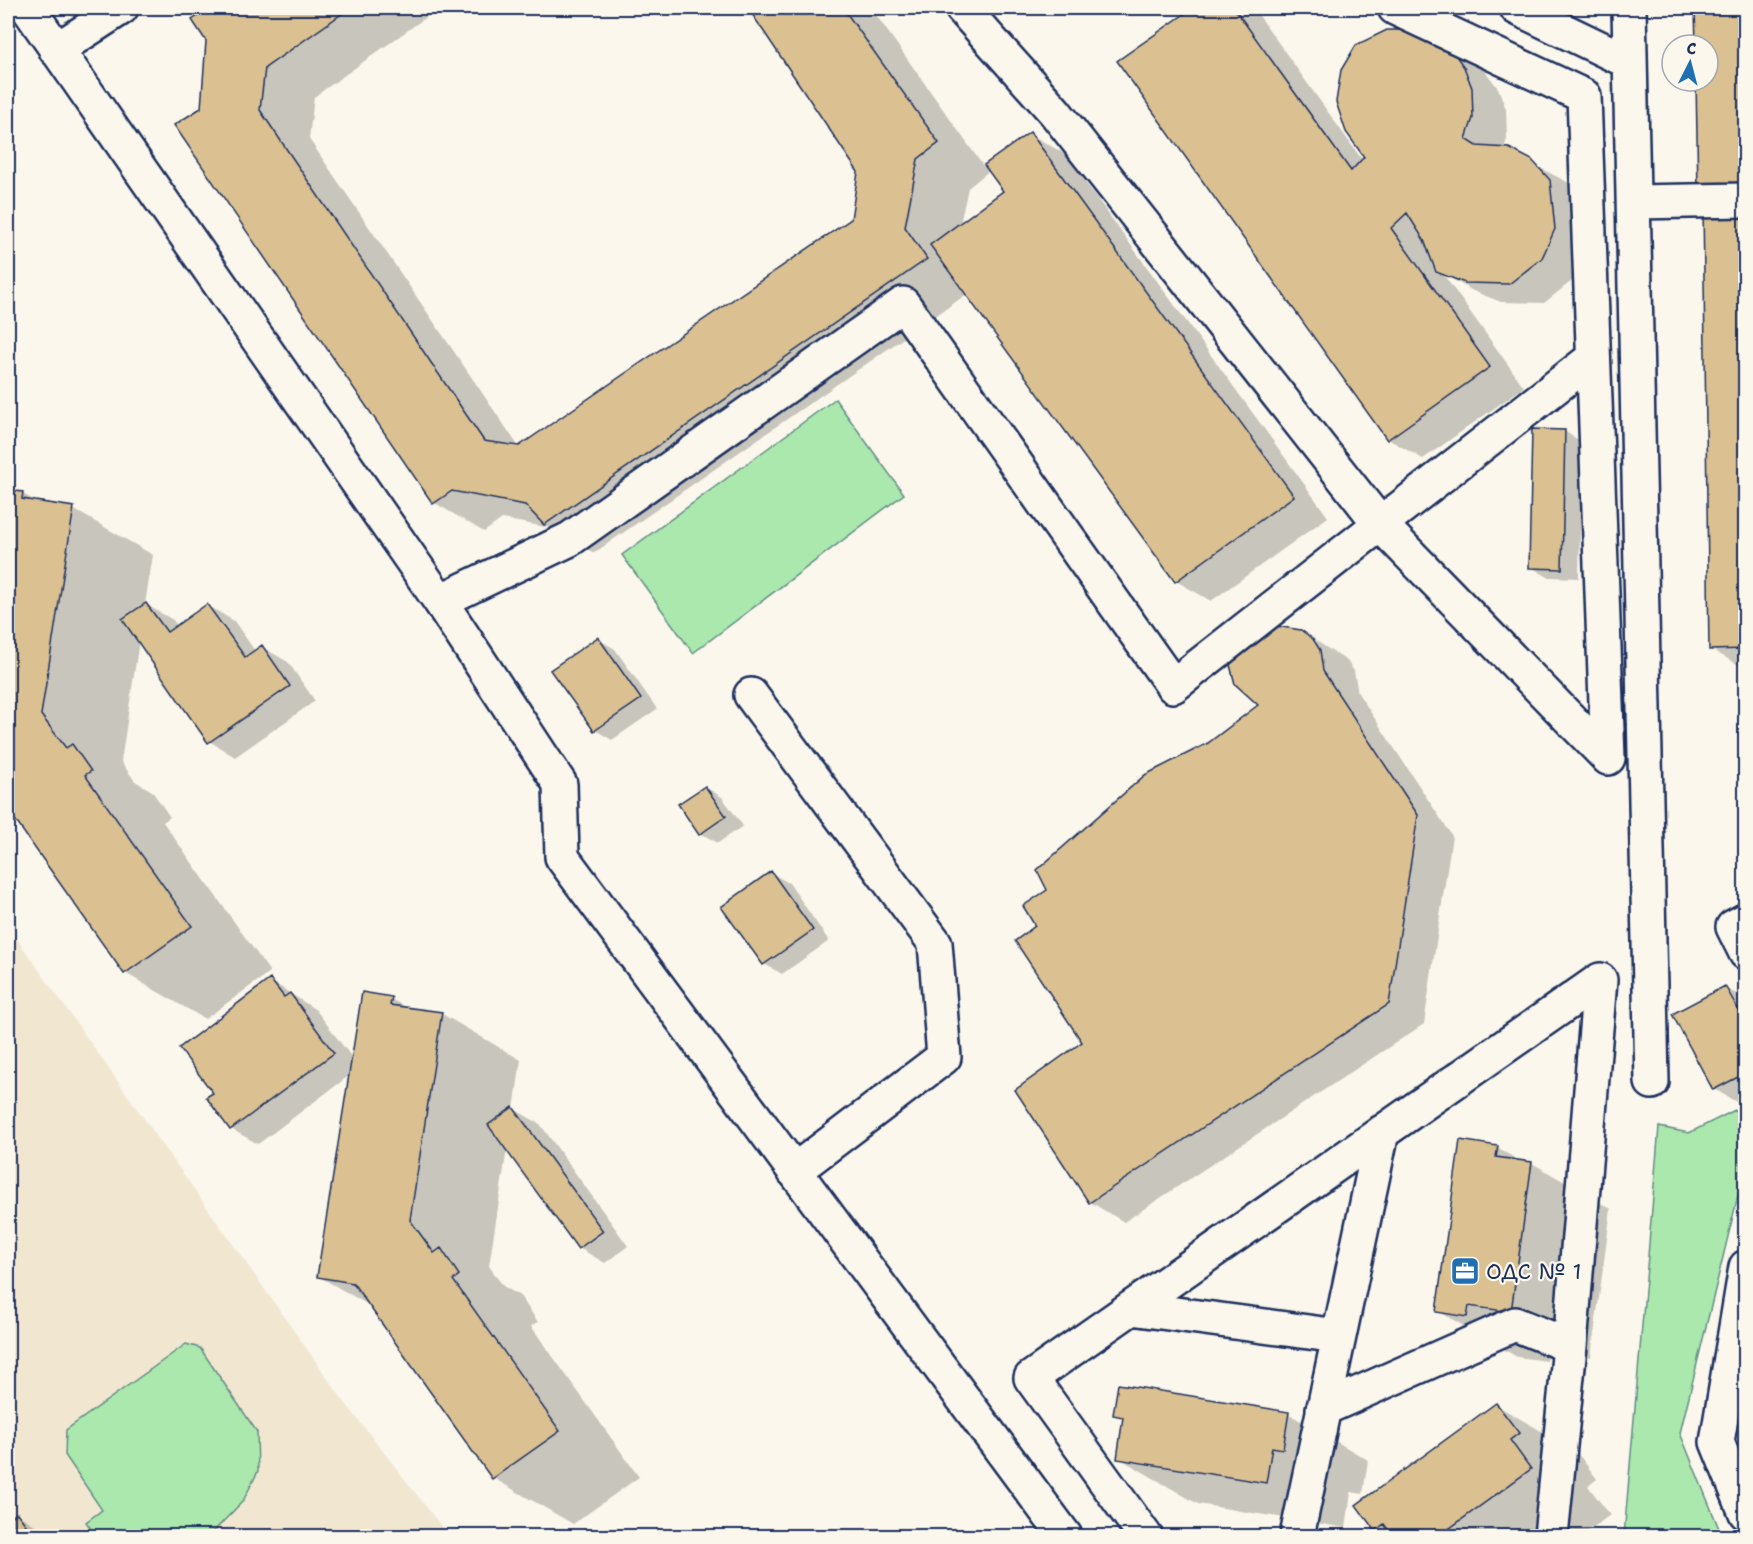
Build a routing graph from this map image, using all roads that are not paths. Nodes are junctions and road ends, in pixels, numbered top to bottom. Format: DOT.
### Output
graph roads {
  1 [pos="28,8"];
  2 [pos="121,8"];
  3 [pos="962,8"];
  4 [pos="1395,8"];
  5 [pos="1517,8"];
  6 [pos="1629,8"];
  7 [pos="56,50"];
  8 [pos="1629,62"];
  9 [pos="1746,200"];
  10 [pos="1634,202"];
  11 [pos="1593,358"];
  12 [pos="1380,524"];
  13 [pos="440,602"];
  14 [pos="751,695"];
  15 [pos="1746,920"];
  16 [pos="1746,953"];
  17 [pos="1652,1082"];
  18 [pos="1382,1132"];
  19 [pos="794,1171"];
  20 [pos="1746,1267"];
  21 [pos="1131,1308"];
  22 [pos="1338,1336"];
  23 [pos="1570,1346"];
  24 [pos="1323,1409"];
  25 [pos="1746,1513"];
  26 [pos="1065,1536"];
  27 [pos="1145,1536"];
  28 [pos="1297,1536"];
  29 [pos="1551,1536"];
  1 -- 7 [label="lane"];
  2 -- 7 [label="lane"];
  3 -- 12 [label="lane"];
  4 -- 11 [label="lane"];
  5 -- 8 [label="lane"];
  6 -- 8 [label="lane"];
  7 -- 13 [label="lane"];
  8 -- 10 [label="lane"];
  9 -- 10 [label="lane"];
  10 -- 17 [label="lane"];
  11 -- 12 [label="lane"];
  11 -- 12 [label="lane"];
  12 -- 13 [label="lane"];
  13 -- 19 [label="lane"];
  14 -- 19 [label="lane"];
  15 -- 16 [label="lane"];
  18 -- 21 [label="lane"];
  18 -- 22 [label="lane"];
  18 -- 23 [label="lane"];
  19 -- 26 [label="lane"];
  20 -- 25 [label="lane"];
  21 -- 22 [label="lane"];
  21 -- 27 [label="lane"];
  22 -- 24 [label="lane"];
  23 -- 24 [label="lane"];
  23 -- 29 [label="lane"];
  24 -- 28 [label="lane"];
}
